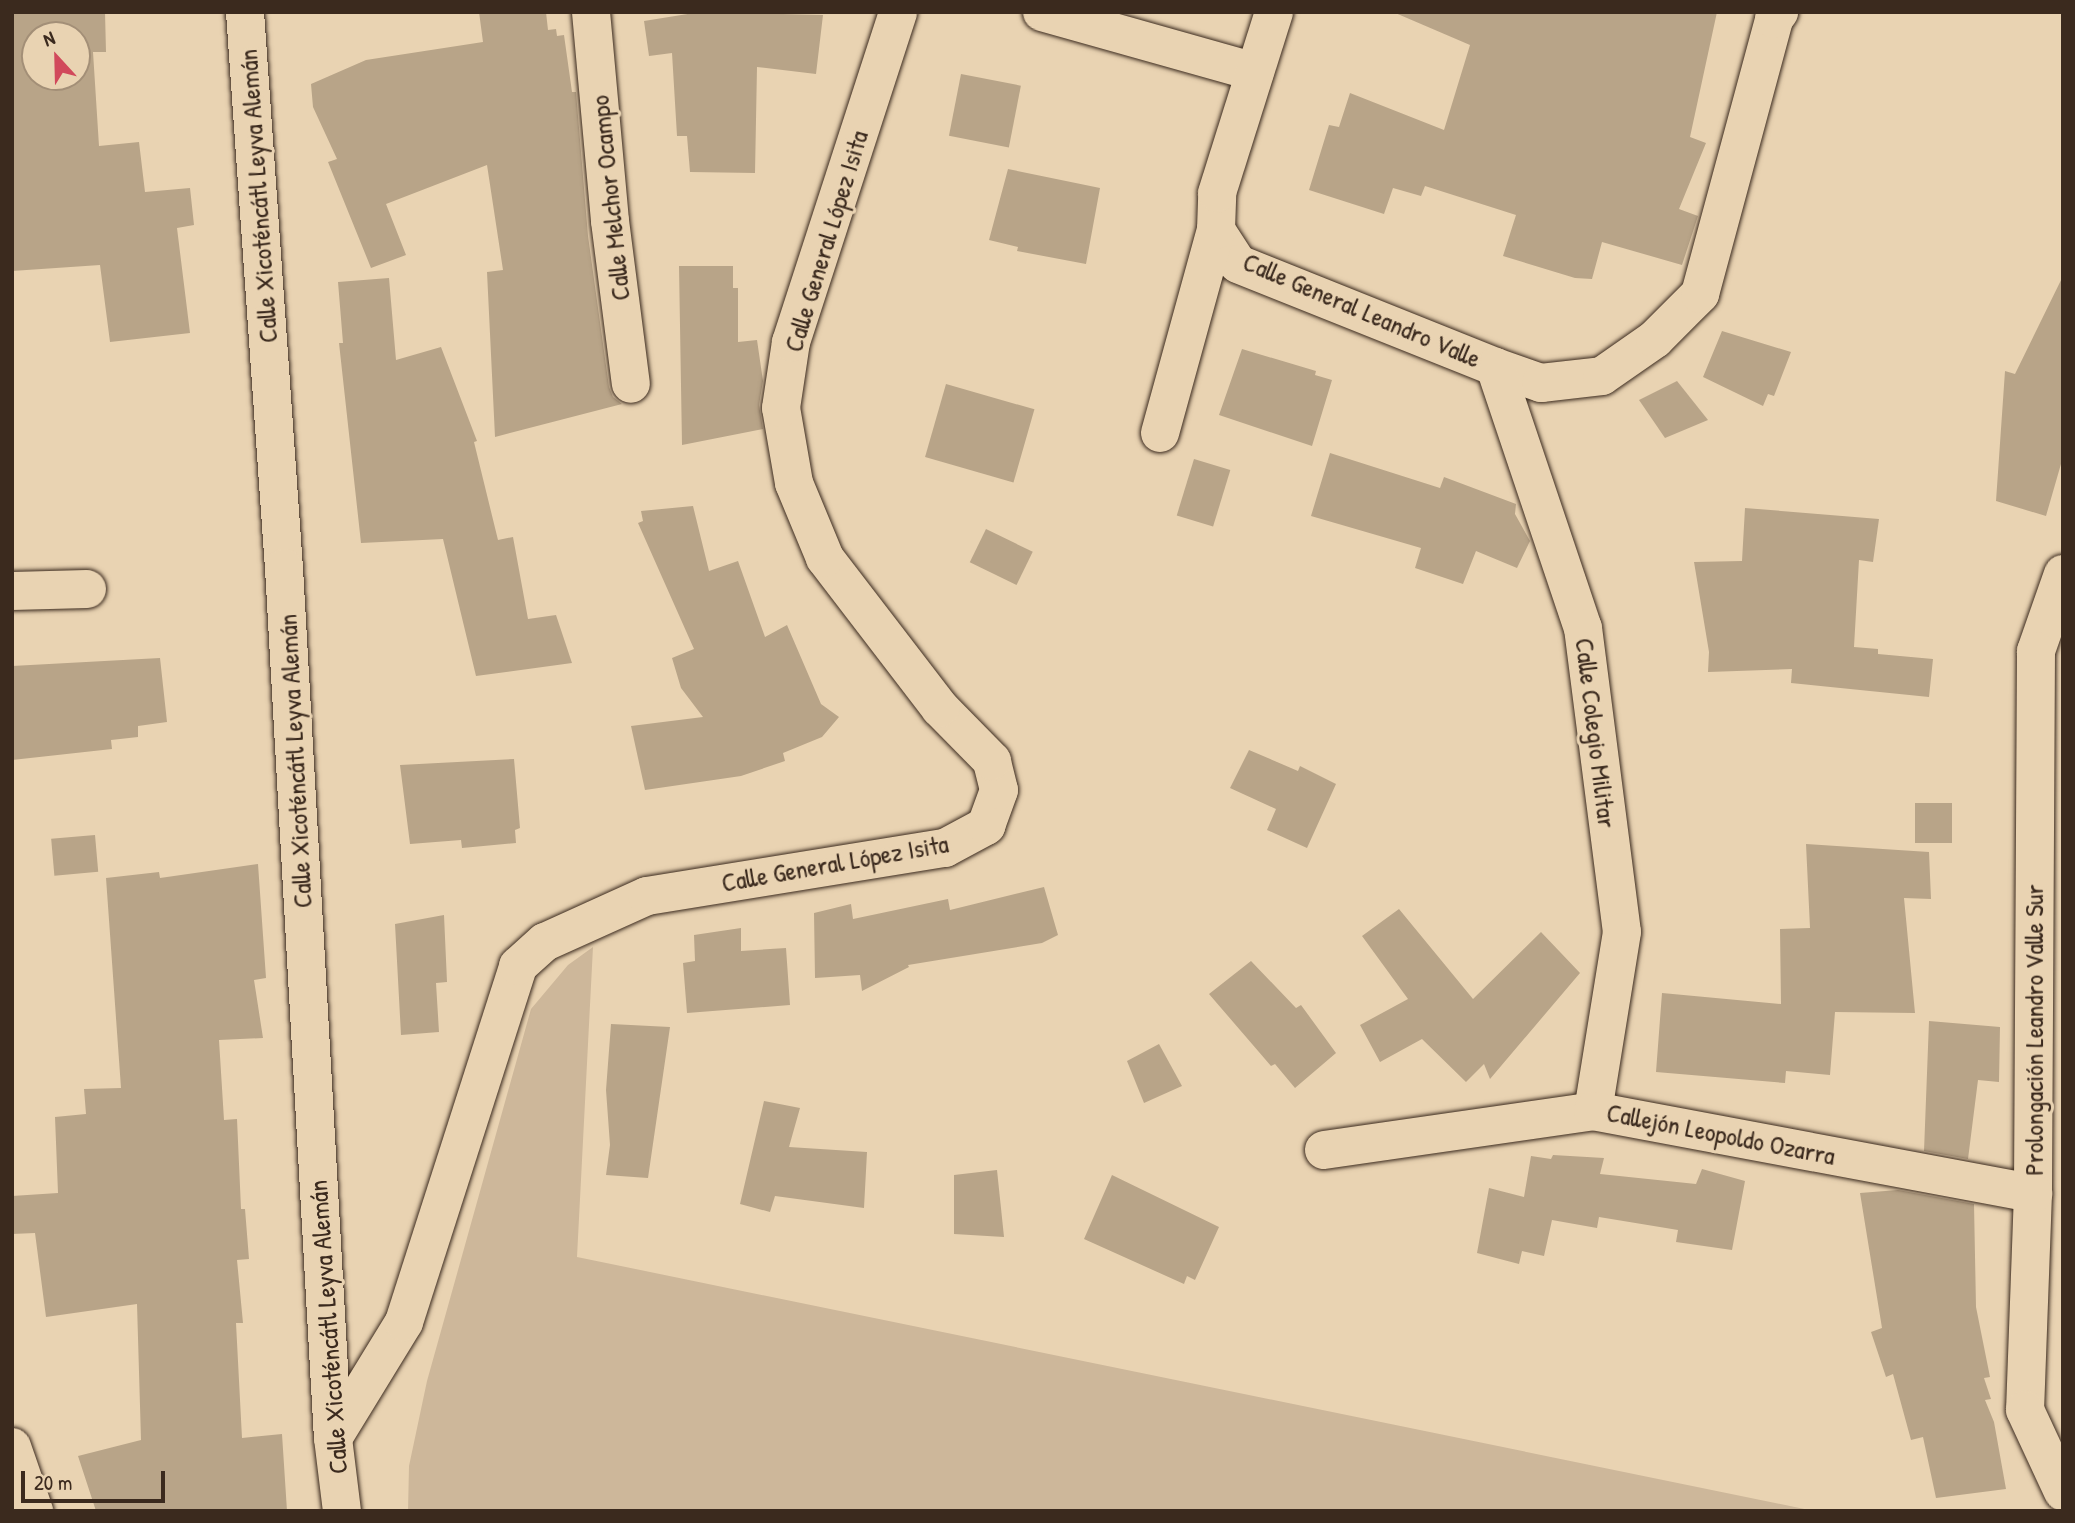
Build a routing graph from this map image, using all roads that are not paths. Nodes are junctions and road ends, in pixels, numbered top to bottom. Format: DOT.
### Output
graph roads {
  1 [pos="245,12"];
  2 [pos="591,12"];
  3 [pos="898,12"];
  4 [pos="1042,12"];
  5 [pos="1274,12"];
  6 [pos="1779,12"];
  7 [pos="1255,72"];
  8 [pos="1216,230"];
  9 [pos="1495,367"];
  10 [pos="631,384"];
  11 [pos="1160,433"];
  12 [pos="2063,574"];
  13 [pos="87,590"];
  14 [pos="12,591"];
  15 [pos="2049,654"];
  16 [pos="1593,1111"];
  17 [pos="1324,1150"];
  18 [pos="2034,1193"];
  19 [pos="333,1438"];
  20 [pos="12,1447"];
  21 [pos="2060,1488"];
  22 [pos="34,1511"];
  23 [pos="342,1511"];
  1 -- 19 [label="street, Calle Xicoténcátl Leyva Alemán"];
  2 -- 10 [label="street, Calle Melchor Ocampo"];
  3 -- 19 [label="street, Calle General López Isita"];
  4 -- 7 [label="street"];
  5 -- 7 [label="street, Calle General Leandro Valle"];
  6 -- 9 [label="street, Calle General Leandro Valle"];
  7 -- 8 [label="street, Calle General Leandro Valle"];
  8 -- 9 [label="street, Calle General Leandro Valle"];
  8 -- 11 [label="street"];
  9 -- 16 [label="street, Calle Colegio Militar"];
  12 -- 15 [label="street, Prolongación Leandro Valle Sur"];
  13 -- 14 [label="street"];
  15 -- 18 [label="street, Prolongación Leandro Valle Sur"];
  16 -- 17 [label="street, Callejón Leopoldo Ozarra"];
  16 -- 18 [label="street, Callejón Leopoldo Ozarra"];
  18 -- 21 [label="street, Prolongación Leandro Valle Sur"];
  19 -- 23 [label="street, Calle Xicoténcátl Leyva Alemán"];
  20 -- 22 [label="street"];
}
